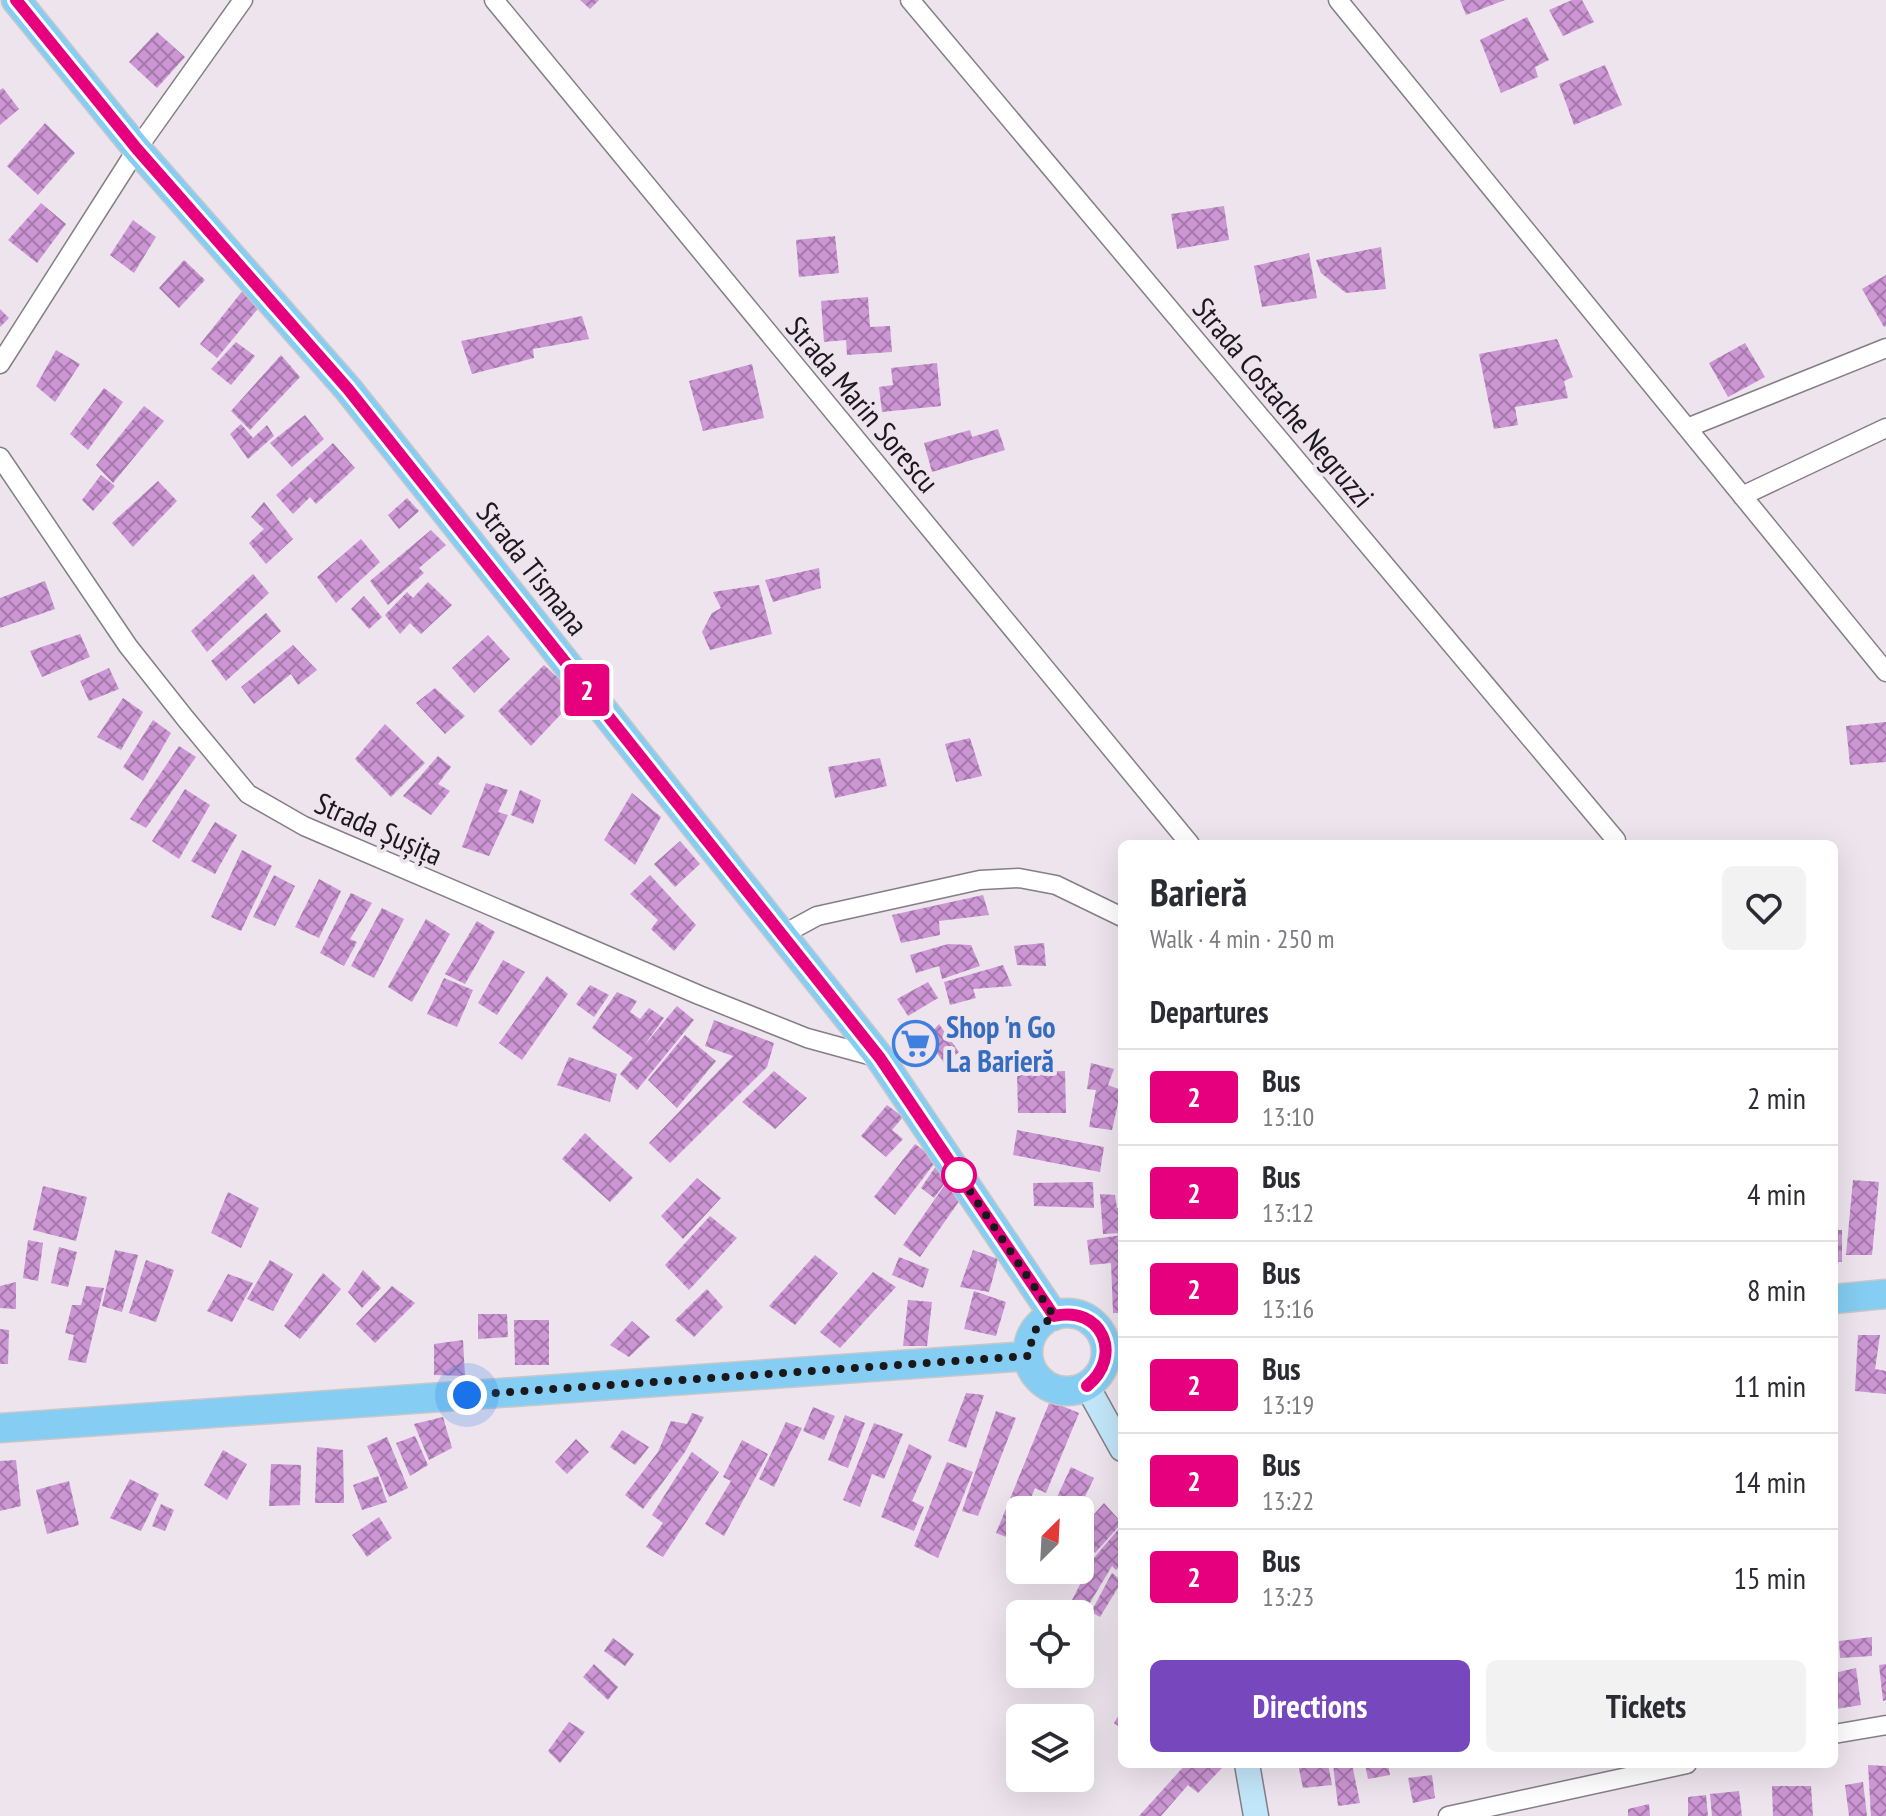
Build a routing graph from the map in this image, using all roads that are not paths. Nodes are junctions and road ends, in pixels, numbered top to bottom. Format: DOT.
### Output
graph roads {
  1 [pos="16,0"];
  2 [pos="243,0"];
  3 [pos="494,0"];
  4 [pos="910,0"];
  5 [pos="1338,0"];
  6 [pos="137,149"];
  7 [pos="1886,348"];
  8 [pos="0,364"];
  9 [pos="1687,428"];
  10 [pos="1886,428"];
  11 [pos="0,457"];
  12 [pos="1742,496"];
  13 [pos="1886,672"];
  14 [pos="1187,840"];
  15 [pos="1616,840"];
  16 [pos="1118,915"];
  17 [pos="782,935"];
  18 [pos="880,1058"];
  19 [pos="1886,1294"];
  20 [pos="1838,1299"];
  21 [pos="1054,1316"];
  22 [pos="1114,1342"];
  23 [pos="1028,1356"];
  24 [pos="1087,1386"];
  25 [pos="0,1428"];
  26 [pos="1118,1442"];
  27 [pos="1886,1725"];
  28 [pos="1838,1733"];
  29 [pos="1248,1768"];
  30 [pos="1669,1768"];
  31 [pos="1256,1816"];
  32 [pos="1448,1816"];
  1 -- 6 [label="main road, Strada Tismana"];
  2 -- 6 [label="street"];
  3 -- 14 [label="street, Strada Marin Sorescu"];
  4 -- 15 [label="street, Strada Costache Negruzzi"];
  5 -- 9 [label="street"];
  6 -- 8 [label="street"];
  6 -- 17 [label="main road, Strada Tismana"];
  7 -- 9 [label="street"];
  9 -- 12 [label="street"];
  10 -- 12 [label="street"];
  11 -- 18 [label="street, Strada Șușița"];
  12 -- 13 [label="street"];
  16 -- 17 [label="street"];
  17 -- 18 [label="main road, Strada Tismana"];
  18 -- 21 [label="main road, Strada Tismana"];
  19 -- 20 [label="main road"];
  21 -- 22 [label="main road"];
  21 -- 23 [label="main road"];
  22 -- 24 [label="main road"];
  23 -- 24 [label="main road"];
  23 -- 25 [label="main road"];
  24 -- 26 [label="main road"];
  27 -- 28 [label="street"];
  29 -- 31 [label="main road"];
  30 -- 32 [label="street"];
}
